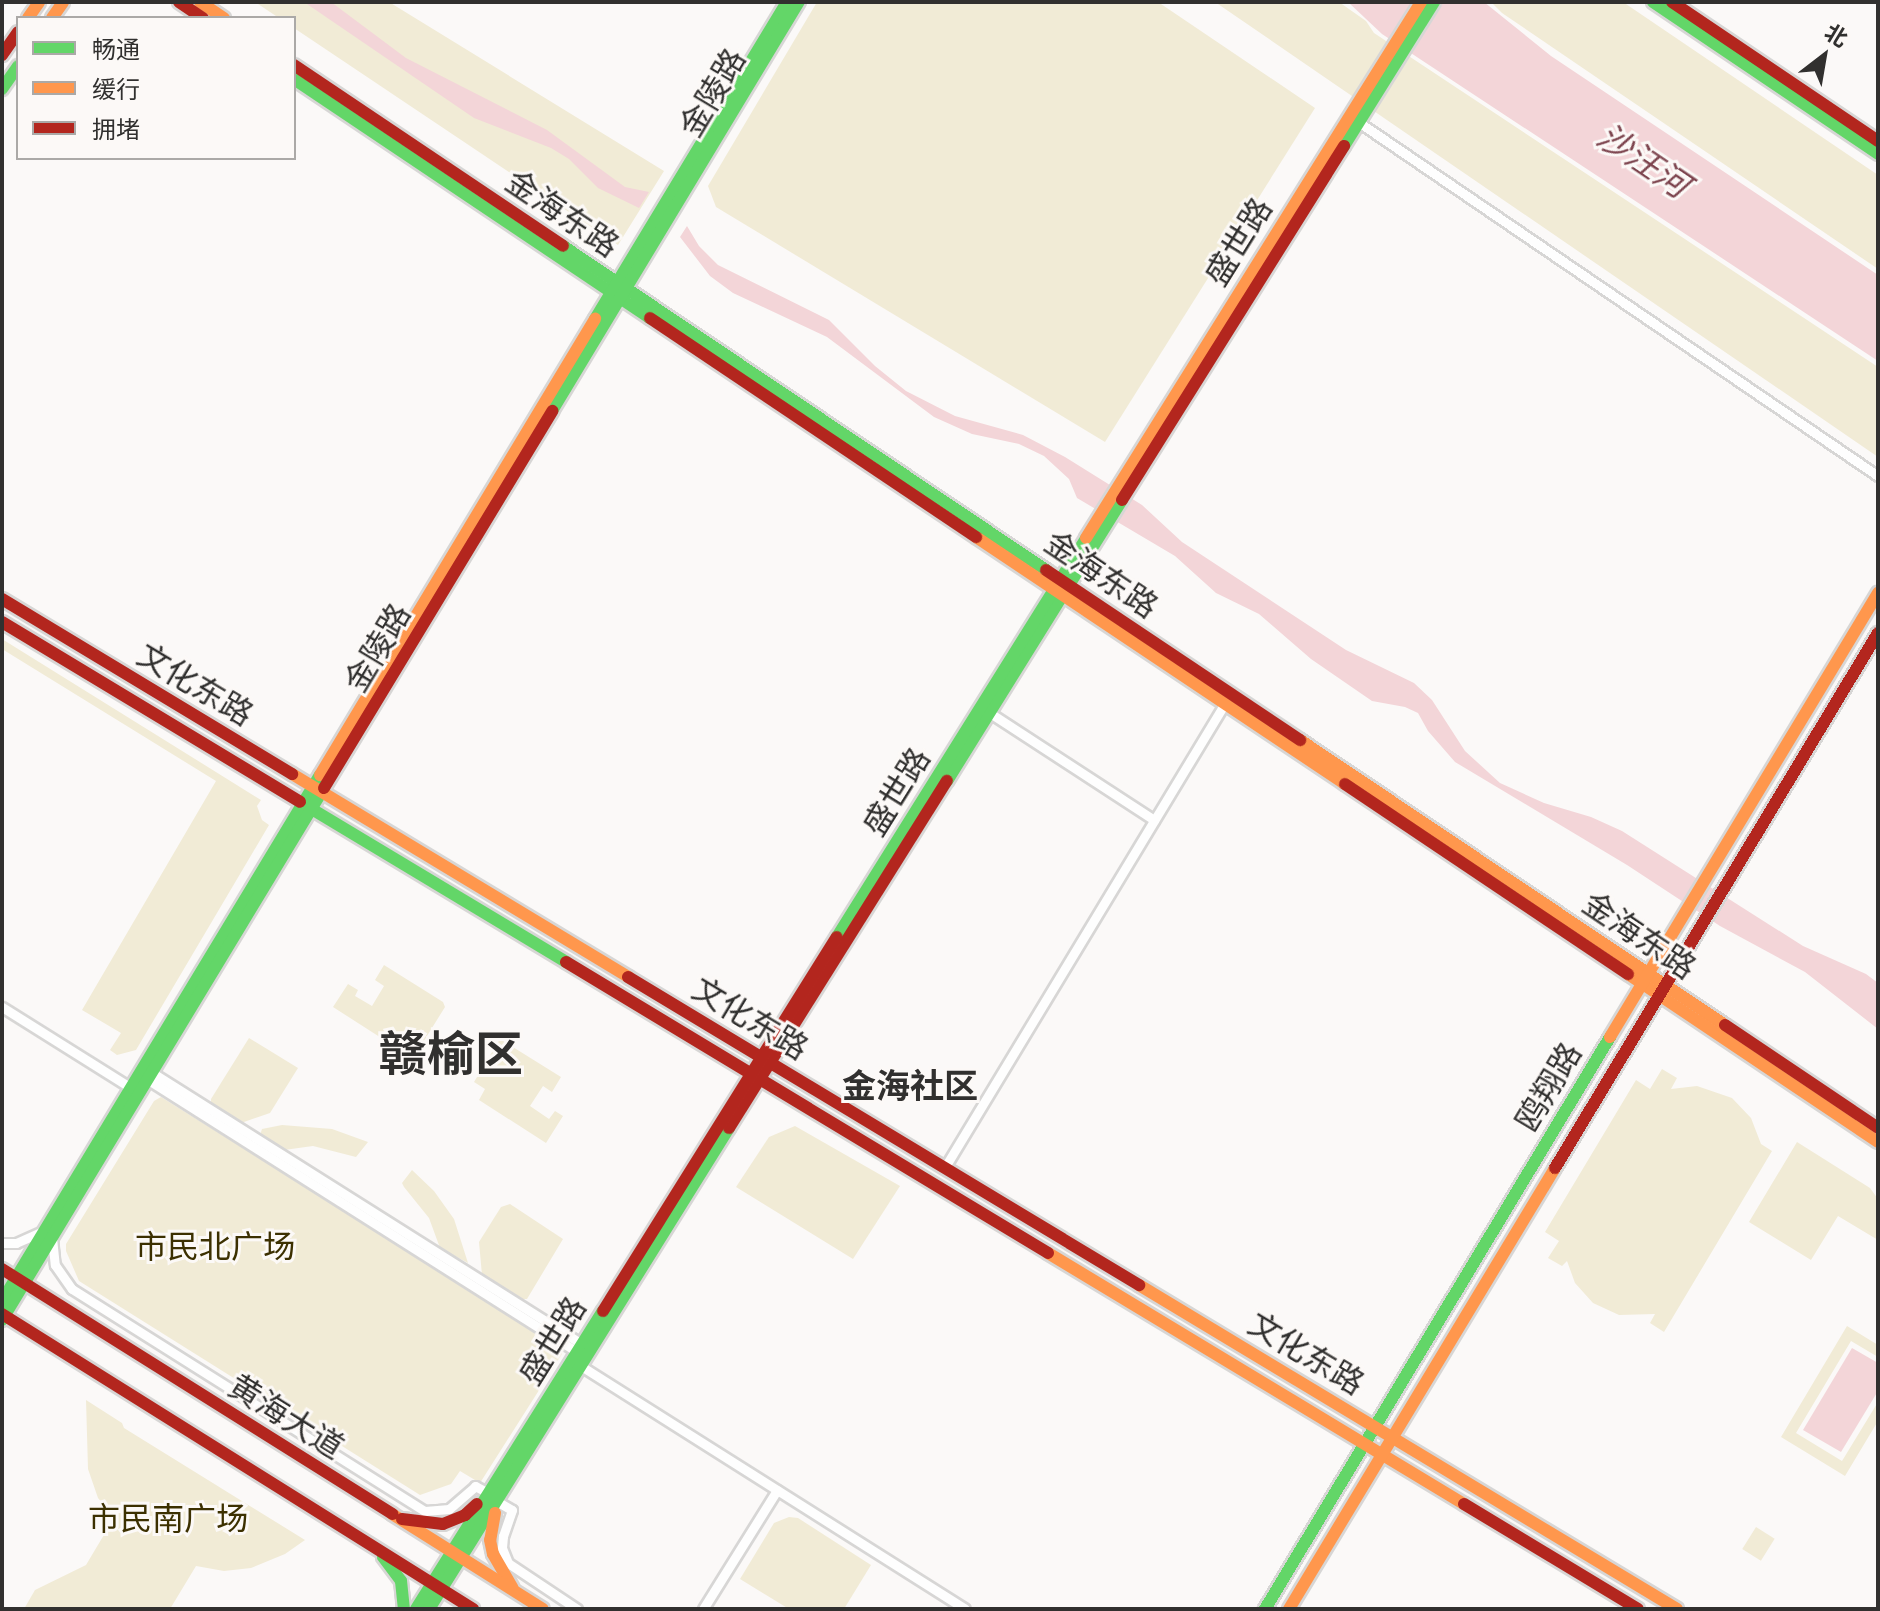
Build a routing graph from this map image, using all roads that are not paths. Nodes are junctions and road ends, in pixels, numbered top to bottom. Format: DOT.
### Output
graph roads {
  1 [pos="179,2"];
  2 [pos="200,2"];
  3 [pos="787,2"];
  4 [pos="799,2"];
  5 [pos="1421,2"];
  6 [pos="1434,2"];
  7 [pos="1653,2"];
  8 [pos="1672,2"];
  9 [pos="200,16"];
  10 [pos="221,16"];
  11 [pos="16,35"];
  12 [pos="2,55"];
  13 [pos="296,66"];
  14 [pos="16,69"];
  15 [pos="296,80"];
  16 [pos="2,89"];
  17 [pos="1357,121"];
  18 [pos="1878,141"];
  19 [pos="1878,154"];
  20 [pos="619,290"];
  21 [pos="1878,476"];
  22 [pos="1062,587"];
  23 [pos="1878,593"];
  24 [pos="2,599"];
  25 [pos="2,622"];
  26 [pos="1878,633"];
  27 [pos="1225,703"];
  28 [pos="990,713"];
  29 [pos="317,789"];
  30 [pos="307,806"];
  31 [pos="1154,820"];
  32 [pos="1645,979"];
  33 [pos="1662,990"];
  34 [pos="2,1007"];
  35 [pos="767,1060"];
  36 [pos="145,1073"];
  37 [pos="756,1077"];
  38 [pos="131,1088"];
  39 [pos="1878,1128"];
  40 [pos="1878,1142"];
  41 [pos="945,1167"];
  42 [pos="49,1233"];
  43 [pos="2,1243"];
  44 [pos="2,1269"];
  45 [pos="20,1281"];
  46 [pos="2,1301"];
  47 [pos="3,1317"];
  48 [pos="584,1354"];
  49 [pos="1375,1426"];
  50 [pos="1393,1437"];
  51 [pos="1365,1444"];
  52 [pos="1383,1454"];
  53 [pos="777,1490"];
  54 [pos="495,1498"];
  55 [pos="397,1518"];
  56 [pos="376,1548"];
  57 [pos="457,1555"];
  58 [pos="437,1586"];
  59 [pos="515,1591"];
  60 [pos="404,1609"];
  61 [pos="416,1609"];
  62 [pos="429,1609"];
  63 [pos="473,1609"];
  64 [pos="543,1609"];
  65 [pos="577,1609"];
  66 [pos="703,1609"];
  67 [pos="965,1609"];
  68 [pos="1265,1609"];
  69 [pos="1289,1609"];
  70 [pos="1638,1609"];
  71 [pos="1677,1609"];
  1 -- 9 [label="main road"];
  2 -- 10 [label="main road"];
  3 -- 20 [label="main road, 金陵路"];
  4 -- 20 [label="main road, 金陵路"];
  5 -- 22 [label="main road, 盛世路"];
  6 -- 17 [label="main road, 盛世路"];
  7 -- 19 [label="main road"];
  8 -- 18 [label="main road"];
  11 -- 12 [label="main road"];
  13 -- 20 [label="main road, 金海东路"];
  14 -- 16 [label="main road"];
  15 -- 20 [label="main road, 金海东路"];
  17 -- 21 [label="street"];
  17 -- 22 [label="main road, 盛世路"];
  20 -- 22 [label="main road, 金海东路"];
  20 -- 29 [label="main road, 金陵路"];
  22 -- 27 [label="main road, 金海东路"];
  22 -- 28 [label="main road, 盛世路"];
  22 -- 32 [label="main road, 金海东路"];
  22 -- 35 [label="main road, 盛世路"];
  23 -- 32 [label="main road, 鸥翔路"];
  24 -- 29 [label="main road, 文化东路"];
  25 -- 30 [label="main road, 文化东路"];
  26 -- 33 [label="main road, 鸥翔路"];
  27 -- 31 [label="street"];
  27 -- 32 [label="main road, 金海东路"];
  28 -- 31 [label="street"];
  28 -- 35 [label="main road, 盛世路"];
  29 -- 30 [label="main road, 金陵路"];
  29 -- 35 [label="main road, 文化东路"];
  30 -- 36 [label="main road, 金陵路"];
  30 -- 37 [label="main road, 文化东路"];
  31 -- 41 [label="street"];
  32 -- 33 [label="main road, 金海东路"];
  32 -- 49 [label="main road, 鸥翔路"];
  33 -- 39 [label="main road, 金海东路"];
  33 -- 40 [label="main road, 金海东路"];
  33 -- 50 [label="main road, 鸥翔路"];
  34 -- 38 [label="street"];
  35 -- 37 [label="main road, 盛世路"];
  35 -- 41 [label="main road, 文化东路"];
  36 -- 38 [label="main road, 金陵路"];
  36 -- 42 [label="main road, 金陵路"];
  36 -- 48 [label="street"];
  37 -- 48 [label="main road, 盛世路"];
  37 -- 51 [label="main road, 文化东路"];
  38 -- 42 [label="main road, 金陵路"];
  41 -- 49 [label="main road, 文化东路"];
  42 -- 43 [label="street"];
  42 -- 45 [label="main road, 金陵路"];
  42 -- 54 [label="street"];
  44 -- 45 [label="main road, 黄海大道"];
  45 -- 46 [label="main road, 金陵路"];
  45 -- 47 [label="main road, 金陵路"];
  45 -- 55 [label="main road, 黄海大道"];
  47 -- 56 [label="main road, 黄海大道"];
  48 -- 53 [label="street"];
  48 -- 54 [label="main road, 盛世路"];
  49 -- 50 [label="main road, 文化东路"];
  49 -- 51 [label="main road, 鸥翔路"];
  50 -- 52 [label="main road, 鸥翔路"];
  50 -- 71 [label="main road, 文化东路"];
  51 -- 52 [label="main road, 文化东路"];
  51 -- 68 [label="main road, 鸥翔路"];
  52 -- 69 [label="main road, 鸥翔路"];
  52 -- 70 [label="main road, 文化东路"];
  53 -- 66 [label="street"];
  53 -- 67 [label="street"];
  54 -- 55 [label="main road"];
  54 -- 57 [label="main road, 盛世路"];
  54 -- 59 [label="main road"];
  54 -- 65 [label="street"];
  55 -- 57 [label="main road, 黄海大道"];
  56 -- 58 [label="main road, 黄海大道"];
  56 -- 60 [label="main road"];
  57 -- 58 [label="main road, 盛世路"];
  57 -- 59 [label="main road, 黄海大道"];
  58 -- 61 [label="main road, 盛世路"];
  58 -- 62 [label="main road, 盛世路"];
  58 -- 63 [label="main road, 黄海大道"];
  59 -- 64 [label="main road, 黄海大道"];
}
